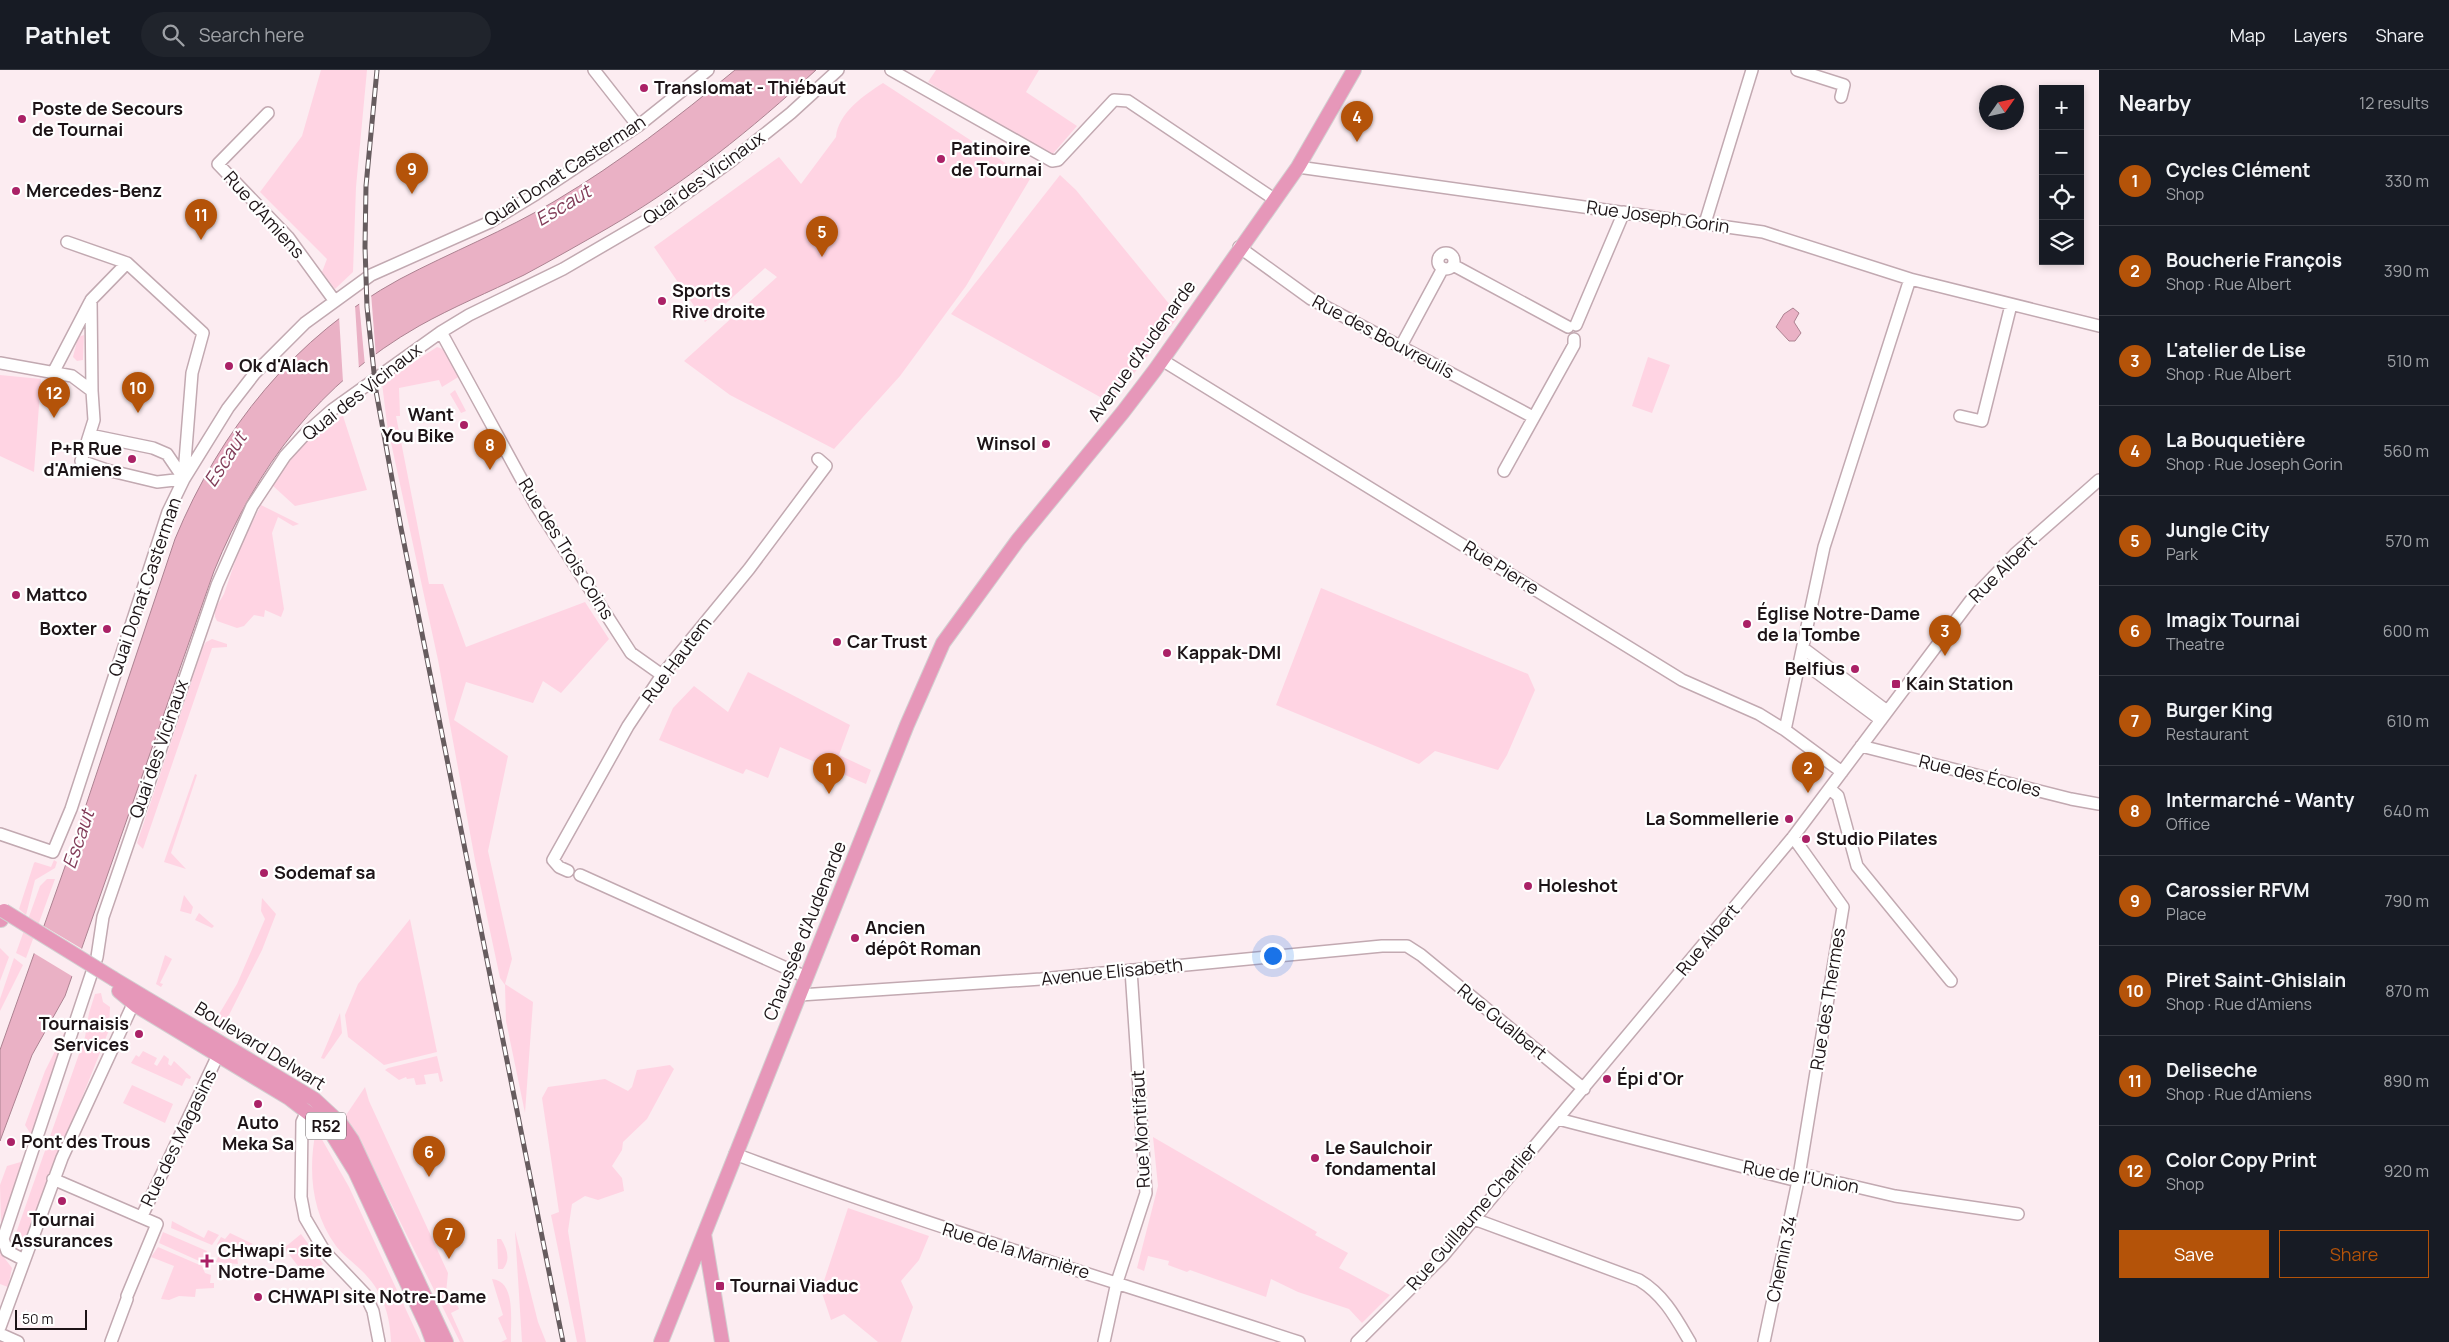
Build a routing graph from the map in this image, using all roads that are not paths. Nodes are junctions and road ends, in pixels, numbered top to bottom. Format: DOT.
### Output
graph roads {
  1 [pos="594,70"];
  2 [pos="708,70"];
  3 [pos="838,70"];
  4 [pos="892,70"];
  5 [pos="1354,70"];
  6 [pos="1752,70"];
  7 [pos="1797,70"];
  8 [pos="1841,96"];
  9 [pos="268,113"];
  10 [pos="638,126"];
  11 [pos="1298,167"];
  12 [pos="1274,199"];
  13 [pos="1624,212"];
  14 [pos="1705,224"];
  15 [pos="68,242"];
  16 [pos="1239,247"];
  17 [pos="127,263"];
  18 [pos="1910,279"];
  19 [pos="91,300"];
  20 [pos="334,300"];
  21 [pos="2010,305"];
  22 [pos="1572,326"];
  23 [pos="2099,326"];
  24 [pos="441,332"];
  25 [pos="1401,346"];
  26 [pos="1162,360"];
  27 [pos="0,363"];
  28 [pos="54,371"];
  29 [pos="92,391"];
  30 [pos="1960,416"];
  31 [pos="1533,417"];
  32 [pos="90,435"];
  33 [pos="818,459"];
  34 [pos="1504,471"];
  35 [pos="184,479"];
  36 [pos="2099,480"];
  37 [pos="943,643"];
  38 [pos="1803,648"];
  39 [pos="1800,660"];
  40 [pos="662,675"];
  41 [pos="1835,679"];
  42 [pos="1884,715"];
  43 [pos="1785,730"];
  44 [pos="1861,746"];
  45 [pos="1842,772"];
  46 [pos="1830,789"];
  47 [pos="2099,804"];
  48 [pos="0,834"];
  49 [pos="1793,837"];
  50 [pos="568,870"];
  51 [pos="580,875"];
  52 [pos="1,914"];
  53 [pos="1421,955"];
  54 [pos="1131,970"];
  55 [pos="806,977"];
  56 [pos="1951,981"];
  57 [pos="113,983"];
  58 [pos="800,995"];
  59 [pos="134,1002"];
  60 [pos="218,1055"];
  61 [pos="1584,1089"];
  62 [pos="307,1111"];
  63 [pos="1558,1119"];
  64 [pos="735,1154"];
  65 [pos="1799,1176"];
  66 [pos="53,1179"];
  67 [pos="2018,1214"];
  68 [pos="142,1216"];
  69 [pos="1474,1219"];
  70 [pos="704,1234"];
  71 [pos="24,1260"];
  72 [pos="691,1267"];
  73 [pos="712,1268"];
  74 [pos="1117,1282"];
  75 [pos="0,1327"];
  76 [pos="0,1334"];
  77 [pos="18,1342"];
  78 [pos="111,1342"];
  79 [pos="379,1342"];
  80 [pos="432,1342"];
  81 [pos="446,1342"];
  82 [pos="660,1342"];
  83 [pos="722,1342"];
  84 [pos="1104,1342"];
  85 [pos="1299,1342"];
  86 [pos="1356,1342"];
  87 [pos="1690,1342"];
  88 [pos="1764,1342"];
  1 -- 10 [label="street"];
  2 -- 10 [label="street, Quai Donat Casterman"];
  3 -- 24 [label="street, Quai des Vicinaux"];
  4 -- 12 [label="street"];
  5 -- 11 [label="main road, Avenue d'Audenarde"];
  6 -- 14 [label="street"];
  7 -- 8 [label="street"];
  9 -- 20 [label="street, Rue d'Amiens"];
  10 -- 20 [label="street, Quai Donat Casterman"];
  11 -- 12 [label="main road, Avenue d'Audenarde"];
  11 -- 13 [label="street, Rue Joseph Gorin"];
  12 -- 16 [label="main road, Avenue d'Audenarde"];
  13 -- 14 [label="street, Rue Joseph Gorin"];
  13 -- 22 [label="street"];
  14 -- 18 [label="street, Rue Joseph Gorin"];
  15 -- 17 [label="street"];
  16 -- 25 [label="street, Rue des Bouvreuils"];
  16 -- 26 [label="main road, Avenue d'Audenarde"];
  17 -- 19 [label="street"];
  17 -- 35 [label="street"];
  18 -- 21 [label="street, Rue Joseph Gorin"];
  18 -- 38 [label="street"];
  19 -- 28 [label="street"];
  19 -- 29 [label="street"];
  20 -- 35 [label="street, Quai Donat Casterman"];
  21 -- 23 [label="street, Rue Joseph Gorin"];
  21 -- 30 [label="street"];
  22 -- 25 [label="street"];
  22 -- 31 [label="street"];
  24 -- 40 [label="street, Rue des Trois Coins"];
  24 -- 71 [label="street, Quai des Vicinaux"];
  25 -- 31 [label="street, Rue des Bouvreuils"];
  26 -- 37 [label="main road, Avenue d'Audenarde"];
  26 -- 43 [label="street, Rue Pierre"];
  27 -- 28 [label="street"];
  28 -- 29 [label="street"];
  29 -- 32 [label="street"];
  31 -- 34 [label="street"];
  32 -- 35 [label="street"];
  32 -- 35 [label="street"];
  33 -- 40 [label="street, Rue Hautem"];
  35 -- 48 [label="street, Quai Donat Casterman"];
  36 -- 42 [label="street, Rue Albert"];
  37 -- 55 [label="main road, Chaussée d'Audenarde"];
  38 -- 39 [label="street"];
  38 -- 41 [label="street"];
  39 -- 41 [label="street"];
  39 -- 43 [label="street"];
  40 -- 50 [label="street, Rue Hautem"];
  41 -- 42 [label="street"];
  42 -- 44 [label="street, Rue Albert"];
  43 -- 45 [label="street, Rue Pierre"];
  44 -- 45 [label="street, Rue Albert"];
  44 -- 47 [label="street, Rue des Écoles"];
  45 -- 46 [label="street, Rue Albert"];
  46 -- 49 [label="street, Rue Albert"];
  46 -- 56 [label="street"];
  49 -- 61 [label="street, Rue Albert"];
  49 -- 65 [label="street, Rue des Thermes"];
  51 -- 55 [label="street"];
  52 -- 57 [label="main road, Boulevard Delwart / R52"];
  53 -- 54 [label="street, Avenue Elisabeth"];
  53 -- 61 [label="street, Rue Gualbert"];
  54 -- 58 [label="street, Avenue Elisabeth"];
  54 -- 74 [label="street, Rue Montifaut"];
  55 -- 58 [label="main road, Chaussée d'Audenarde"];
  57 -- 59 [label="main road, Boulevard Delwart / R52"];
  57 -- 81 [label="main road, Boulevard Delwart / R52"];
  58 -- 64 [label="main road, Chaussée d'Audenarde"];
  59 -- 60 [label="main road, Boulevard Delwart / R52"];
  59 -- 66 [label="street"];
  60 -- 62 [label="main road, Boulevard Delwart / R52"];
  60 -- 68 [label="street, Rue des Magasins"];
  61 -- 63 [label="street, Rue Guillaume Charlier"];
  62 -- 79 [label="street"];
  62 -- 80 [label="main road, Boulevard Delwart / R52"];
  63 -- 65 [label="street, Rue de l'Union"];
  63 -- 69 [label="street, Rue Guillaume Charlier"];
  64 -- 70 [label="main road, Chaussée d'Audenarde"];
  64 -- 74 [label="street, Rue de la Marnière"];
  65 -- 67 [label="street, Rue de l'Union"];
  65 -- 88 [label="street, Chemin 34"];
  66 -- 68 [label="street, Rue des Magasins"];
  66 -- 71 [label="street"];
  68 -- 78 [label="street"];
  69 -- 86 [label="street, Rue Guillaume Charlier"];
  69 -- 87 [label="street"];
  70 -- 72 [label="main road, Chaussée d'Audenarde"];
  70 -- 73 [label="main road"];
  71 -- 75 [label="street"];
  72 -- 73 [label="street"];
  72 -- 82 [label="main road, Chaussée d'Audenarde"];
  73 -- 83 [label="main road"];
  74 -- 84 [label="street, Rue Montifaut"];
  74 -- 85 [label="street, Rue de la Marnière"];
  76 -- 77 [label="street"];
}
